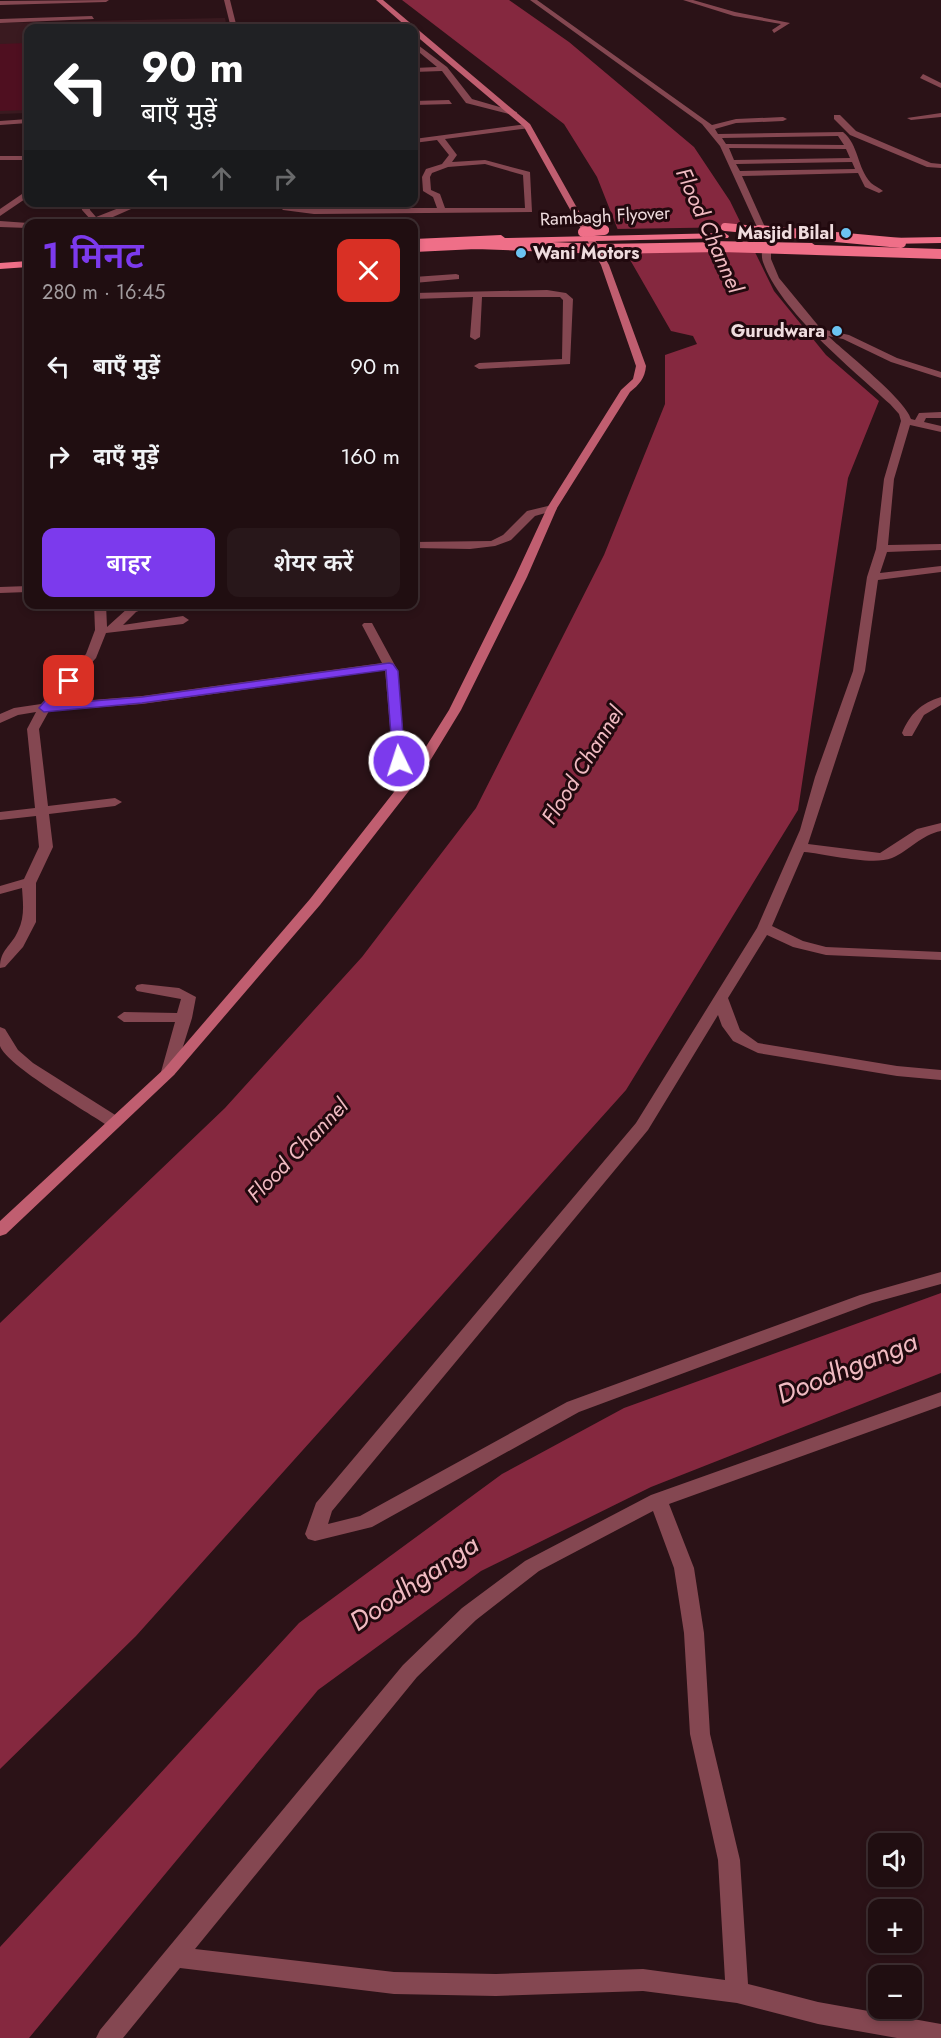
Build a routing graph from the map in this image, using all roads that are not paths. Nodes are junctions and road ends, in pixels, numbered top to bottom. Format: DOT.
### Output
graph roads {
  1 [pos="88,0"];
  2 [pos="106,0"];
  3 [pos="227,0"];
  4 [pos="379,0"];
  5 [pos="533,0"];
  6 [pos="686,0"];
  7 [pos="0,3"];
  8 [pos="92,18"];
  9 [pos="0,21"];
  10 [pos="93,24"];
  11 [pos="233,24"];
  12 [pos="407,24"];
  13 [pos="774,31"];
  14 [pos="418,33"];
  15 [pos="418,47"];
  16 [pos="444,69"];
  17 [pos="418,70"];
  18 [pos="923,76"];
  19 [pos="941,86"];
  20 [pos="449,102"];
  21 [pos="418,103"];
  22 [pos="514,114"];
  23 [pos="941,115"];
  24 [pos="837,117"];
  25 [pos="911,118"];
  26 [pos="783,119"];
  27 [pos="24,121"];
  28 [pos="0,123"];
  29 [pos="527,126"];
  30 [pos="711,128"];
  31 [pos="718,136"];
  32 [pos="439,138"];
  33 [pos="418,141"];
  34 [pos="724,146"];
  35 [pos="847,147"];
  36 [pos="24,158"];
  37 [pos="6,160"];
  38 [pos="855,160"];
  39 [pos="730,162"];
  40 [pos="446,165"];
  41 [pos="941,166"];
  42 [pos="860,171"];
  43 [pos="735,174"];
  44 [pos="879,191"];
  45 [pos="24,197"];
  46 [pos="130,207"];
  47 [pos="285,207"];
  48 [pos="313,207"];
  49 [pos="442,210"];
  50 [pos="0,213"];
  51 [pos="100,219"];
  52 [pos="0,224"];
  53 [pos="24,226"];
  54 [pos="766,240"];
  55 [pos="592,241"];
  56 [pos="941,242"];
  57 [pos="418,244"];
  58 [pos="418,244"];
  59 [pos="418,244"];
  60 [pos="418,251"];
  61 [pos="941,252"];
  62 [pos="24,264"];
  63 [pos="0,266"];
  64 [pos="24,273"];
  65 [pos="0,274"];
  66 [pos="456,277"];
  67 [pos="418,280"];
  68 [pos="478,294"];
  69 [pos="418,296"];
  70 [pos="820,331"];
  71 [pos="475,337"];
  72 [pos="479,366"];
  73 [pos="874,367"];
  74 [pos="941,375"];
  75 [pos="941,415"];
  76 [pos="912,422"];
  77 [pos="941,429"];
  78 [pos="552,508"];
  79 [pos="418,545"];
  80 [pos="941,547"];
  81 [pos="882,549"];
  82 [pos="941,569"];
  83 [pos="873,577"];
  84 [pos="24,589"];
  85 [pos="0,590"];
  86 [pos="101,609"];
  87 [pos="134,609"];
  88 [pos="183,620"];
  89 [pos="368,625"];
  90 [pos="107,630"];
  91 [pos="389,666"];
  92 [pos="941,701"];
  93 [pos="44,708"];
  94 [pos="0,719"];
  95 [pos="908,733"];
  96 [pos="417,771"];
  97 [pos="115,802"];
  98 [pos="42,811"];
  99 [pos="0,816"];
  100 [pos="941,827"];
  101 [pos="799,847"];
  102 [pos="29,882"];
  103 [pos="0,890"];
  104 [pos="764,928"];
  105 [pos="941,956"];
  106 [pos="0,964"];
  107 [pos="142,988"];
  108 [pos="721,999"];
  109 [pos="124,1017"];
  110 [pos="185,1018"];
  111 [pos="0,1032"];
  112 [pos="169,1072"];
  113 [pos="941,1075"];
  114 [pos="114,1122"];
  115 [pos="0,1230"];
  116 [pos="941,1278"];
  117 [pos="941,1399"];
  118 [pos="658,1500"];
  119 [pos="175,1957"];
  120 [pos="737,1992"];
  121 [pos="941,2035"];
  122 [pos="108,2038"];
  1 -- 2 [label="street"];
  1 -- 7 [label="street"];
  1 -- 8 [label="street"];
  3 -- 11 [label="street"];
  4 -- 12 [label="main road"];
  5 -- 30 [label="street"];
  6 -- 13 [label="street"];
  8 -- 9 [label="street"];
  8 -- 10 [label="street"];
  14 -- 22 [label="main road"];
  15 -- 16 [label="street"];
  16 -- 17 [label="street"];
  16 -- 22 [label="street"];
  18 -- 19 [label="street"];
  20 -- 21 [label="street"];
  22 -- 29 [label="main road"];
  23 -- 25 [label="street"];
  24 -- 41 [label="street"];
  26 -- 30 [label="street"];
  27 -- 28 [label="street"];
  29 -- 32 [label="street"];
  29 -- 55 [label="main road"];
  30 -- 31 [label="street"];
  31 -- 34 [label="street"];
  31 -- 35 [label="street"];
  32 -- 33 [label="street"];
  32 -- 40 [label="street"];
  34 -- 35 [label="street"];
  34 -- 39 [label="street"];
  35 -- 38 [label="street"];
  36 -- 37 [label="street"];
  38 -- 39 [label="street"];
  38 -- 42 [label="street"];
  39 -- 43 [label="street"];
  40 -- 49 [label="street"];
  40 -- 49 [label="street"];
  42 -- 43 [label="street"];
  42 -- 44 [label="street"];
  43 -- 54 [label="street"];
  45 -- 50 [label="street"];
  46 -- 51 [label="street"];
  47 -- 48 [label="street"];
  48 -- 49 [label="street"];
  52 -- 53 [label="street"];
  54 -- 55 [label="main road"];
  54 -- 56 [label="main road"];
  54 -- 61 [label="main road"];
  54 -- 70 [label="street"];
  55 -- 57 [label="main road"];
  55 -- 60 [label="main road"];
  55 -- 78 [label="main road"];
  56 -- 58 [label="main road, Rambagh Flyover, bridge"];
  59 -- 61 [label="main road, Rambagh Flyover, bridge"];
  62 -- 63 [label="main road"];
  64 -- 65 [label="main road"];
  66 -- 67 [label="street"];
  68 -- 69 [label="street"];
  68 -- 71 [label="street"];
  68 -- 72 [label="street"];
  70 -- 73 [label="street"];
  70 -- 73 [label="street"];
  73 -- 74 [label="street"];
  73 -- 76 [label="street"];
  75 -- 76 [label="street"];
  76 -- 77 [label="street"];
  76 -- 81 [label="street"];
  78 -- 79 [label="street"];
  78 -- 96 [label="main road"];
  80 -- 81 [label="street"];
  81 -- 83 [label="street"];
  82 -- 83 [label="street"];
  83 -- 101 [label="street"];
  84 -- 85 [label="street"];
  86 -- 90 [label="street"];
  87 -- 90 [label="street"];
  88 -- 90 [label="street"];
  89 -- 91 [label="street"];
  90 -- 93 [label="street"];
  91 -- 93 [label="street"];
  91 -- 96 [label="street"];
  92 -- 95 [label="street"];
  93 -- 94 [label="street"];
  93 -- 98 [label="street"];
  96 -- 112 [label="main road"];
  97 -- 98 [label="street"];
  98 -- 99 [label="street"];
  98 -- 102 [label="street"];
  100 -- 101 [label="street"];
  101 -- 104 [label="street"];
  102 -- 103 [label="street"];
  102 -- 106 [label="street"];
  104 -- 105 [label="street"];
  104 -- 108 [label="street"];
  107 -- 110 [label="street"];
  108 -- 113 [label="street"];
  108 -- 116 [label="street"];
  109 -- 110 [label="street"];
  110 -- 112 [label="street"];
  111 -- 114 [label="street"];
  112 -- 114 [label="main road"];
  114 -- 115 [label="main road"];
  117 -- 118 [label="street"];
  118 -- 119 [label="street"];
  118 -- 120 [label="street"];
  119 -- 120 [label="street"];
  119 -- 122 [label="street"];
  120 -- 121 [label="street"];
}
